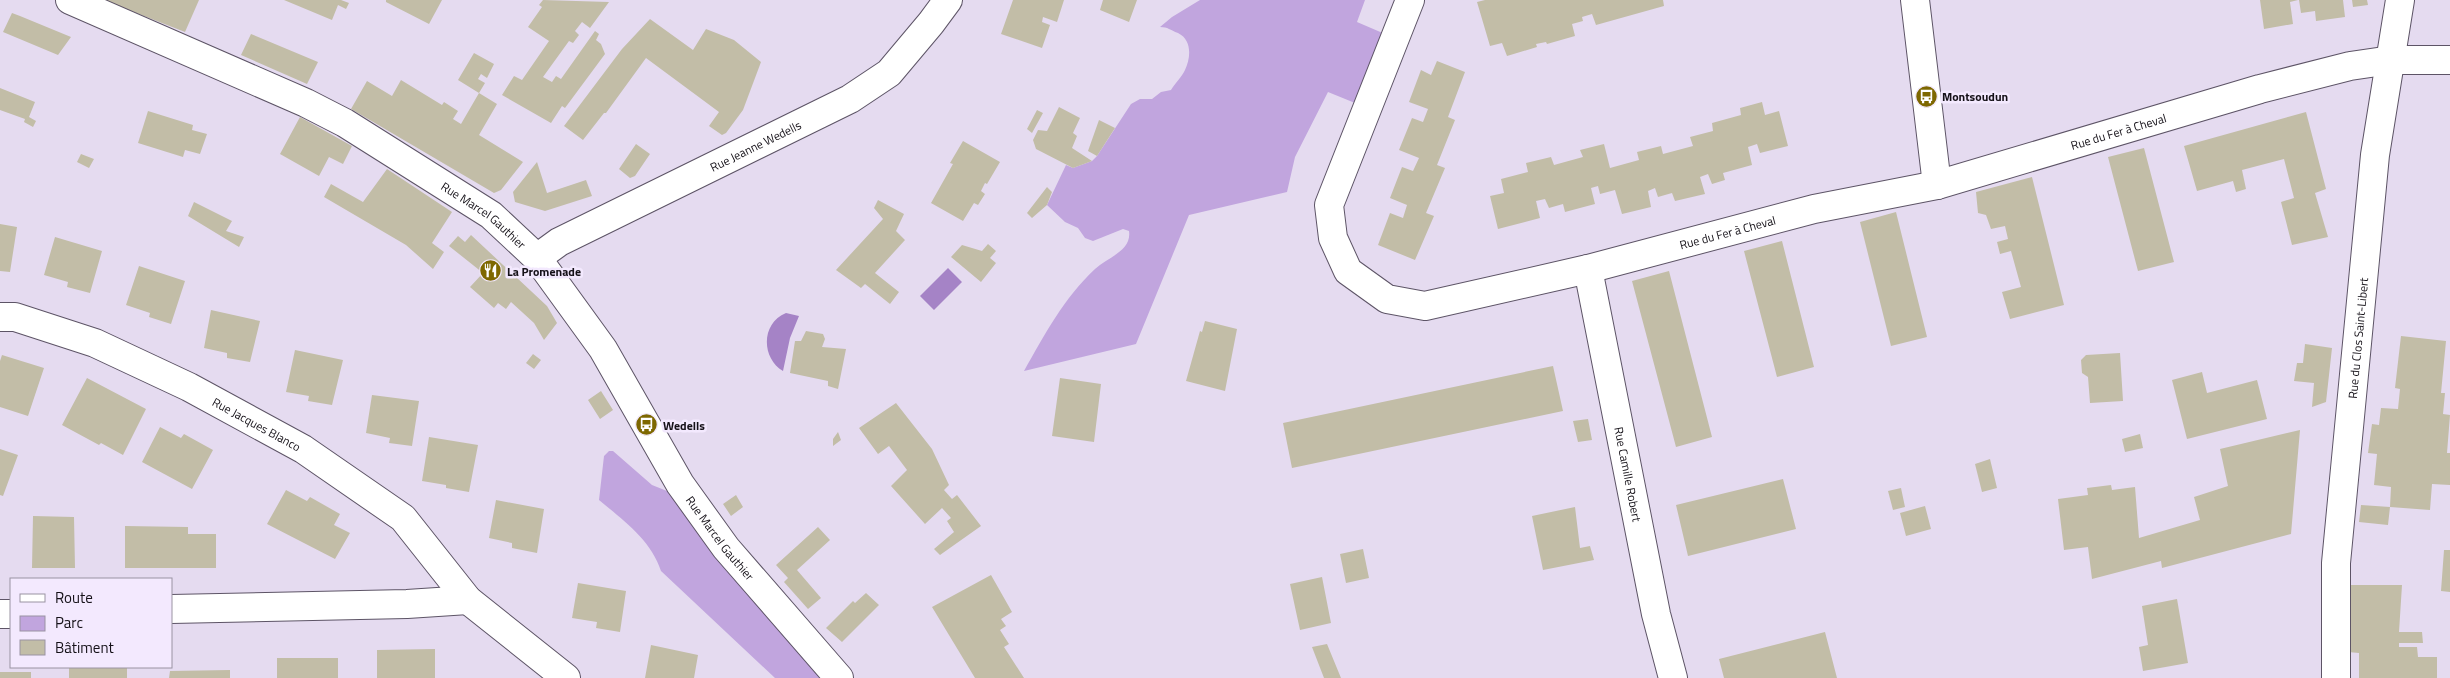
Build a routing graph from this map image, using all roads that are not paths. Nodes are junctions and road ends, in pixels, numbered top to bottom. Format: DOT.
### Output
graph roads {
  1 [pos="70,0"];
  2 [pos="948,0"];
  3 [pos="1410,0"];
  4 [pos="1915,0"];
  5 [pos="2400,0"];
  6 [pos="2391,60"];
  7 [pos="2450,60"];
  8 [pos="1937,185"];
  9 [pos="537,258"];
  10 [pos="1588,269"];
  11 [pos="0,317"];
  12 [pos="468,600"];
  13 [pos="172,609"];
  14 [pos="566,678"];
  15 [pos="839,678"];
  16 [pos="1673,678"];
  17 [pos="2336,678"];
  1 -- 9 [label="street, Rue Marcel Gauthier"];
  2 -- 9 [label="street, Rue Jeanne Wedells"];
  3 -- 10 [label="street, Rue du Fer à Cheval"];
  4 -- 8 [label="street"];
  5 -- 6 [label="street, Rue du Clos Saint-Libert"];
  6 -- 7 [label="street, Rue du Fer à Cheval"];
  6 -- 8 [label="street, Rue du Fer à Cheval"];
  6 -- 17 [label="street, Rue du Clos Saint-Libert"];
  8 -- 10 [label="street, Rue du Fer à Cheval"];
  9 -- 15 [label="street, Rue Marcel Gauthier"];
  10 -- 16 [label="street, Rue Camille Robert"];
  11 -- 12 [label="street, Rue Jacques Blanco"];
  12 -- 13 [label="street"];
  12 -- 14 [label="street, Rue Jacques Blanco"];
}
